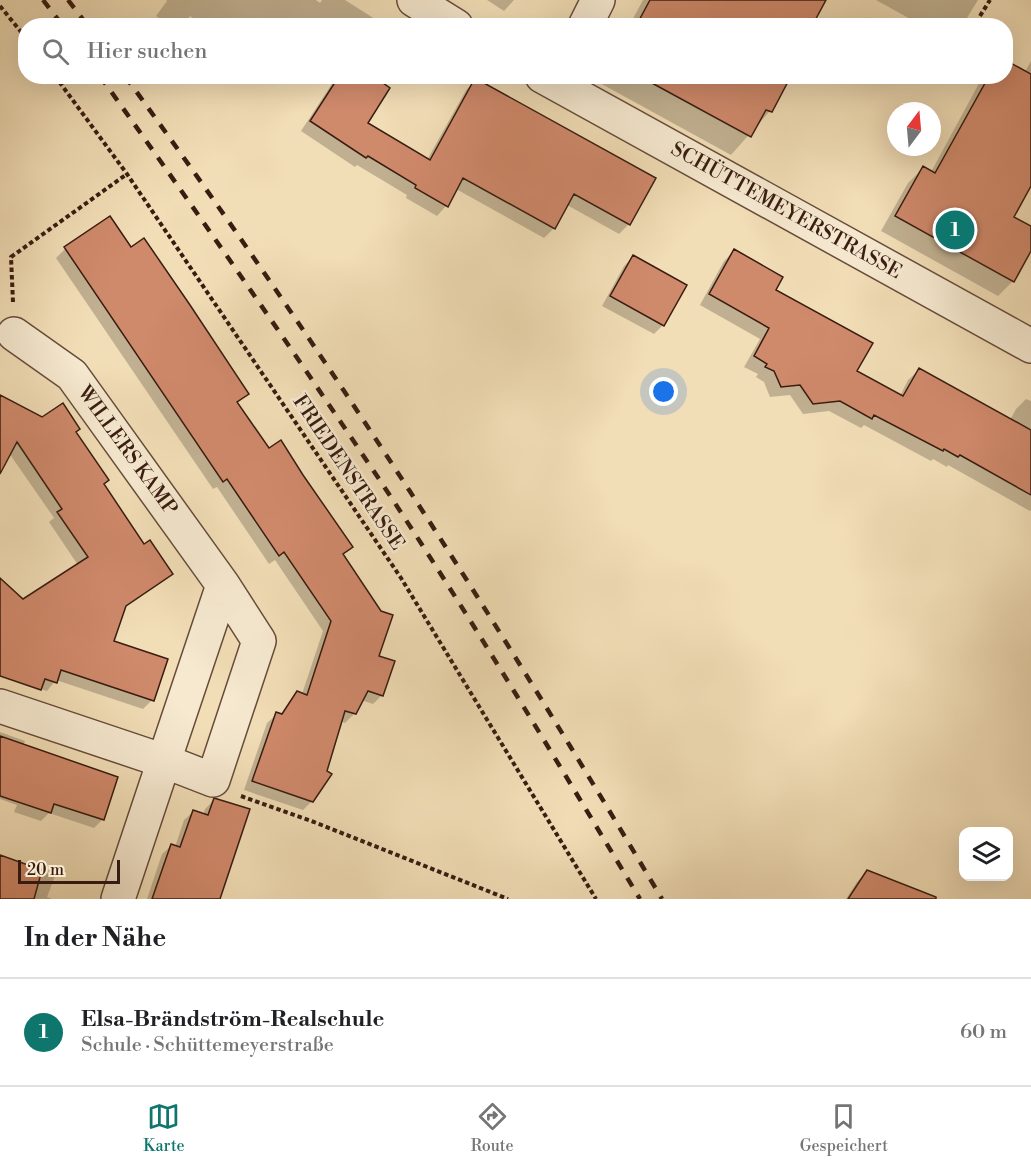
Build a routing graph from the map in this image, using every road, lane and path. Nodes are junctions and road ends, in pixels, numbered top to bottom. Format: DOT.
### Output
graph roads {
  1 [pos="414,0"];
  2 [pos="598,0"];
  3 [pos="990,0"];
  4 [pos="0,6"];
  5 [pos="980,16"];
  6 [pos="443,18"];
  7 [pos="589,18"];
  8 [pos="18,28"];
  9 [pos="61,84"];
  10 [pos="560,84"];
  11 [pos="127,174"];
  12 [pos="14,334"];
  13 [pos="1031,346"];
  14 [pos="223,585"];
  15 [pos="0,706"];
  16 [pos="164,761"];
  17 [pos="213,780"];
  18 [pos="118,899"];
  19 [pos="508,899"];
  20 [pos="596,899"];
  1 -- 6 [label="street"];
  2 -- 7 [label="street"];
  3 -- 5 [label="path"];
  4 -- 8 [label="path"];
  9 -- 11 [label="path, FRIEDENSTRASSE"];
  10 -- 13 [label="street, SCHÜTTEMEYERSTRASSE"];
  11 -- 12 [label="path"];
  11 -- 20 [label="path, FRIEDENSTRASSE"];
  12 -- 14 [label="street, WILLERS KAMP"];
  14 -- 16 [label="street"];
  14 -- 17 [label="street, WILLERS KAMP"];
  15 -- 16 [label="street"];
  16 -- 17 [label="street"];
  16 -- 18 [label="street"];
  17 -- 19 [label="path"];
}
